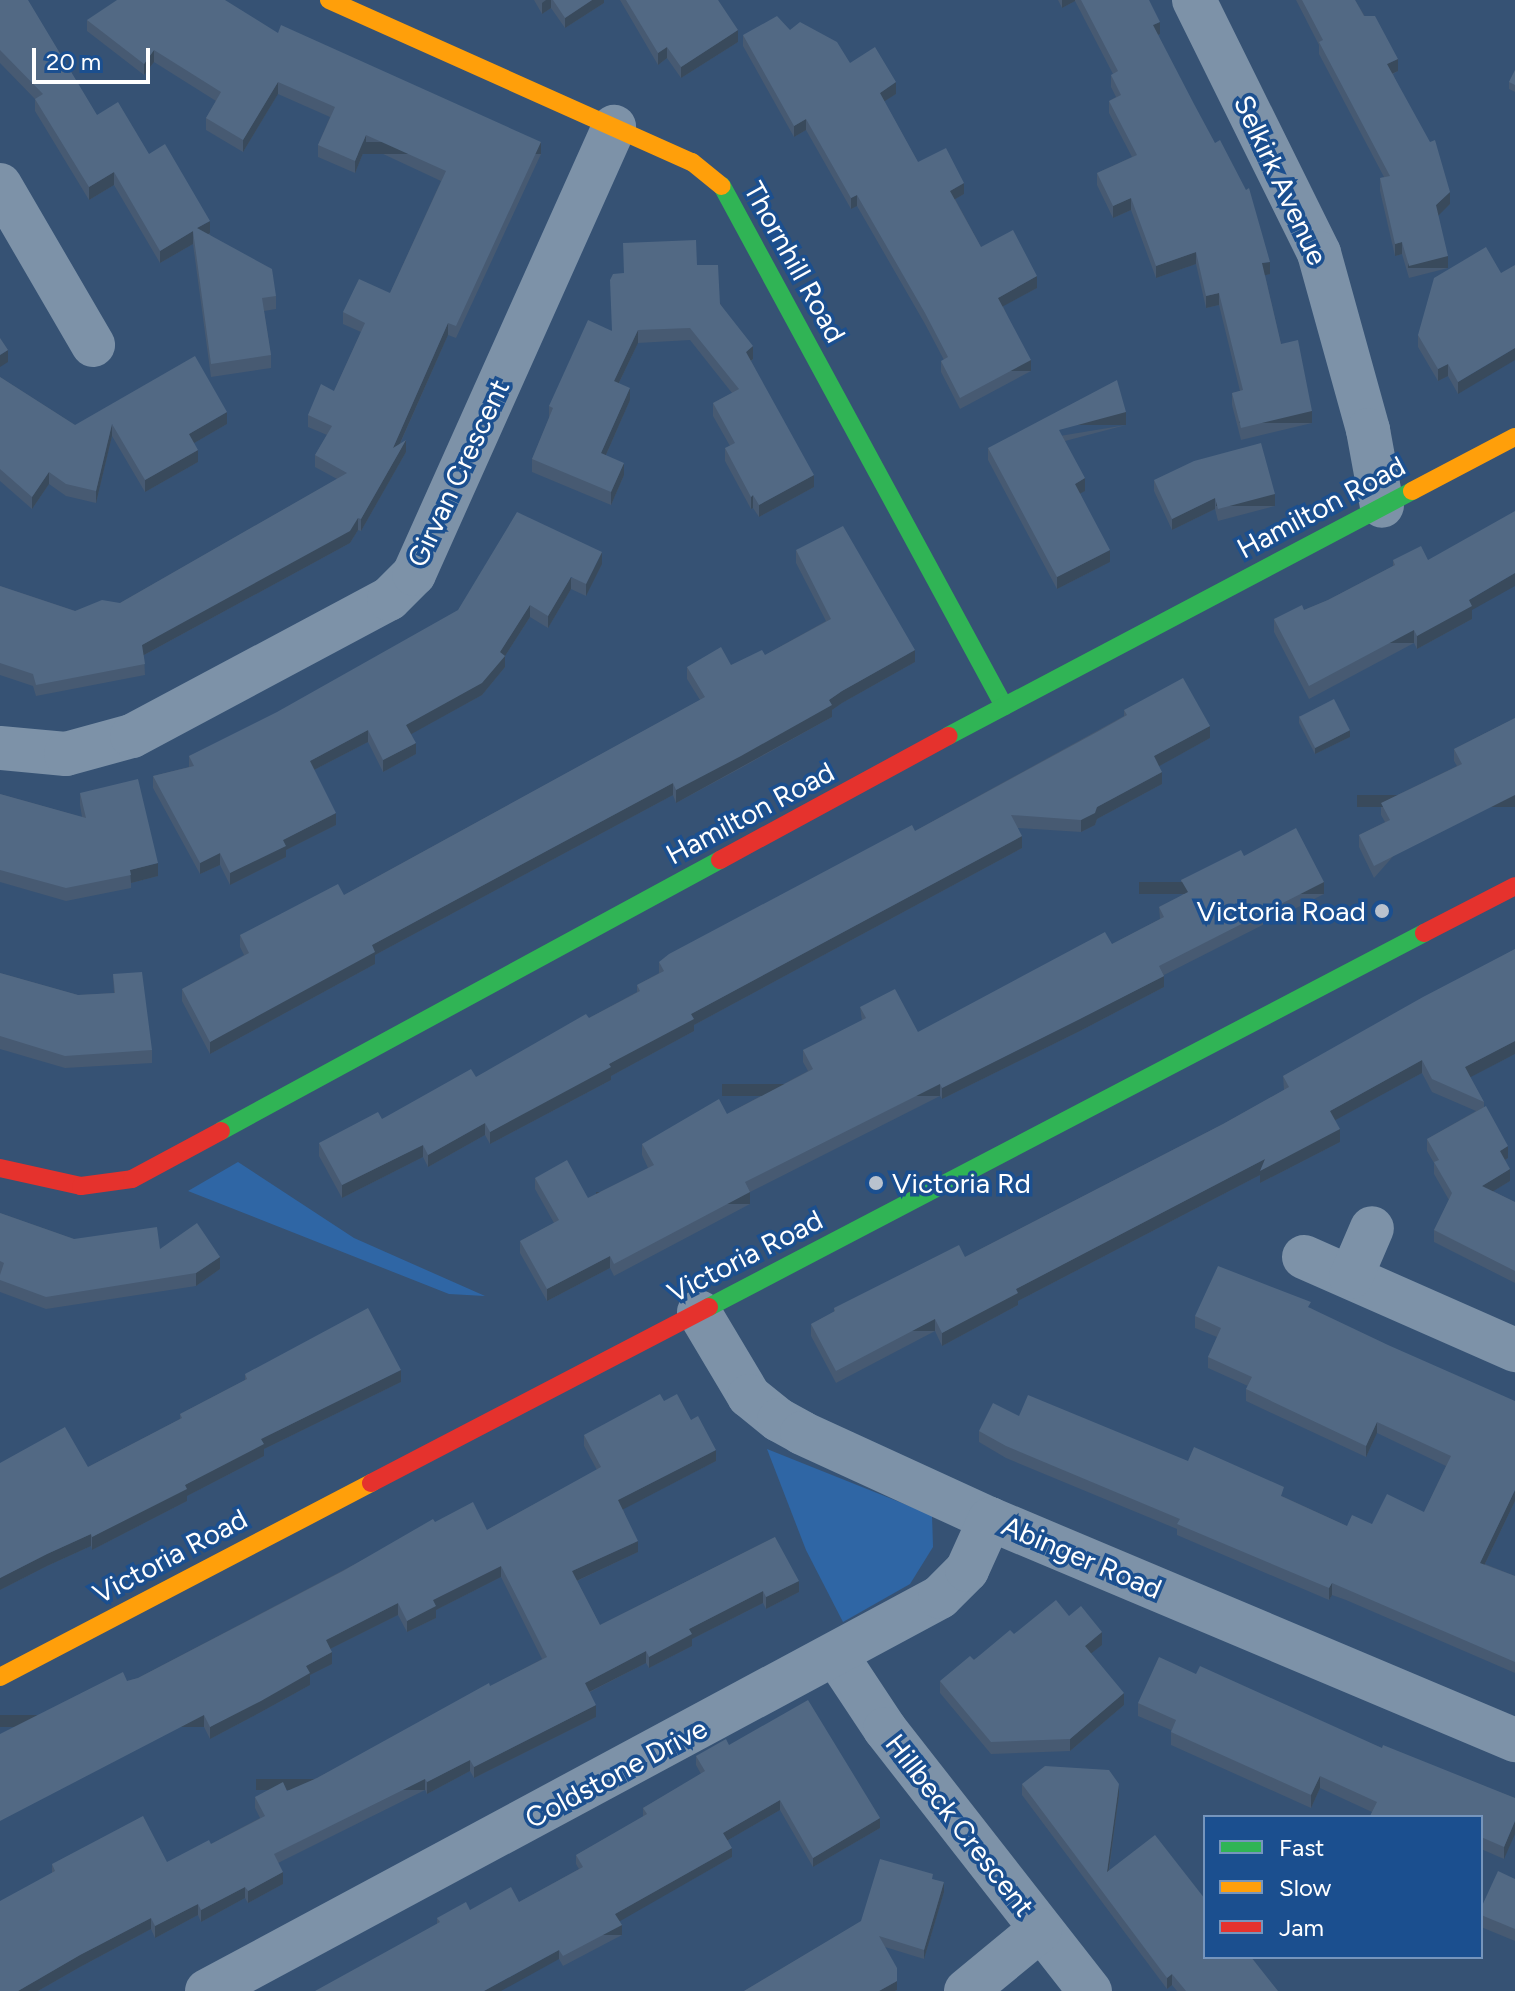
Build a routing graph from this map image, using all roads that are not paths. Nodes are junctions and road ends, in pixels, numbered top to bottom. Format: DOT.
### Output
graph roads {
  1 [pos="329,0"];
  2 [pos="1194,0"];
  3 [pos="614,127"];
  4 [pos="0,185"];
  5 [pos="94,345"];
  6 [pos="1515,437"];
  7 [pos="1382,506"];
  8 [pos="1004,706"];
  9 [pos="0,748"];
  10 [pos="1515,886"];
  11 [pos="0,1168"];
  12 [pos="1372,1228"];
  13 [pos="1304,1257"];
  14 [pos="1351,1277"];
  15 [pos="699,1312"];
  16 [pos="1515,1350"];
  17 [pos="990,1519"];
  18 [pos="836,1655"];
  19 [pos="0,1677"];
  20 [pos="1515,1740"];
  21 [pos="1040,1930"];
  22 [pos="207,1991"];
  23 [pos="966,1991"];
  24 [pos="1090,1991"];
  1 -- 3 [label="street, Thornhill Road"];
  2 -- 7 [label="street, Selkirk Avenue"];
  3 -- 8 [label="street, Thornhill Road"];
  3 -- 9 [label="street, Girvan Crescent"];
  4 -- 5 [label="street"];
  6 -- 7 [label="street, Hamilton Road"];
  7 -- 8 [label="street, Hamilton Road"];
  8 -- 11 [label="street, Hamilton Road"];
  10 -- 15 [label="street, Victoria Road"];
  12 -- 14 [label="street"];
  13 -- 14 [label="street"];
  14 -- 16 [label="street"];
  15 -- 17 [label="street, Abinger Road"];
  15 -- 19 [label="street, Victoria Road"];
  17 -- 18 [label="street, Coldstone Drive"];
  17 -- 20 [label="street, Abinger Road"];
  18 -- 21 [label="street, Hillbeck Crescent"];
  18 -- 22 [label="street, Coldstone Drive"];
  21 -- 23 [label="street"];
  21 -- 24 [label="street, Hillbeck Crescent"];
}
